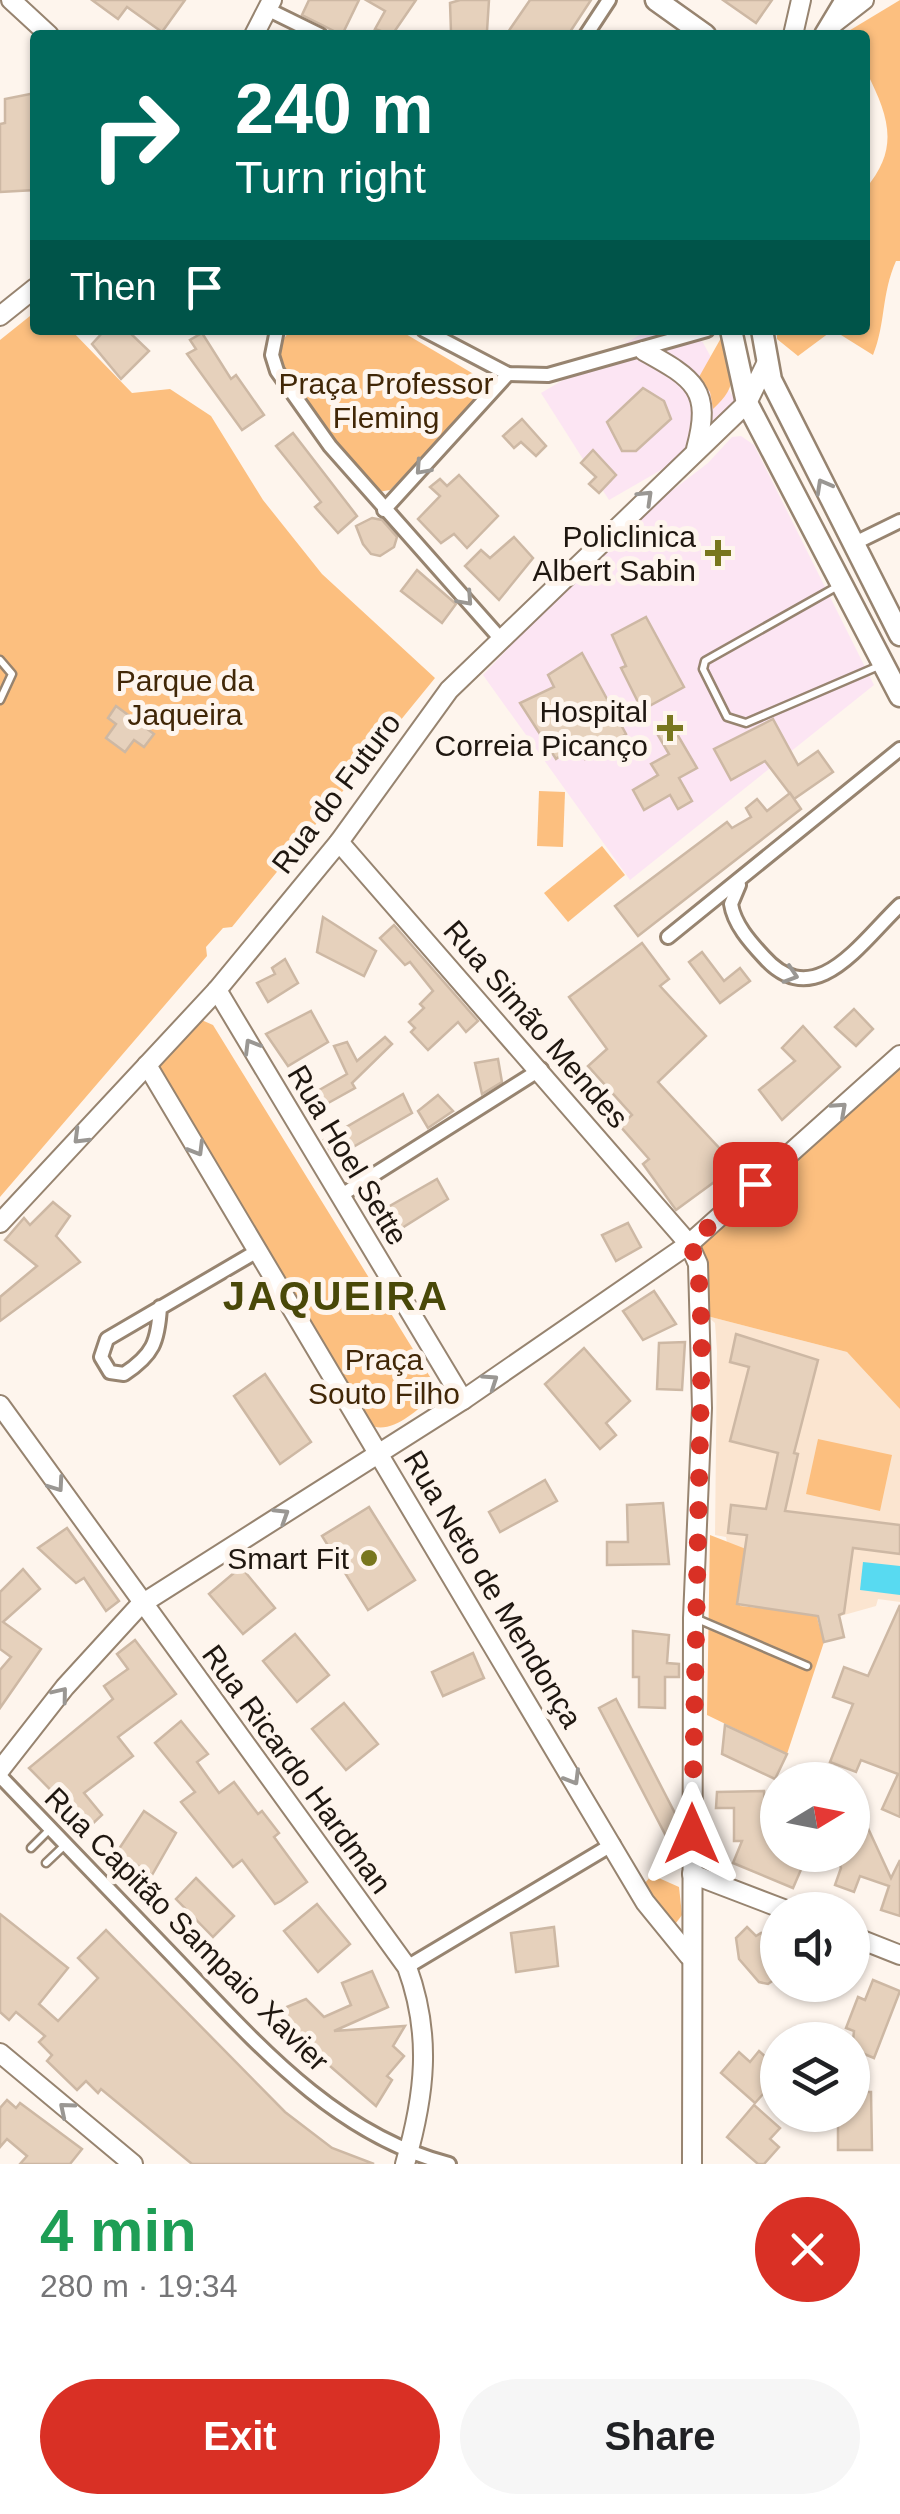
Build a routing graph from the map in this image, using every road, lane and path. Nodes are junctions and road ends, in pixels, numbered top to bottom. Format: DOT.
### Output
graph roads {
  1 [pos="11,0"];
  2 [pos="609,0"];
  3 [pos="656,0"];
  4 [pos="802,0"];
  5 [pos="846,0"];
  6 [pos="864,0"];
  7 [pos="270,5"];
  8 [pos="44,30"];
  9 [pos="257,30"];
  10 [pos="312,30"];
  11 [pos="589,30"];
  12 [pos="698,30"];
  13 [pos="794,30"];
  14 [pos="829,30"];
  15 [pos="30,292"];
  16 [pos="0,316"];
  17 [pos="276,335"];
  18 [pos="434,335"];
  19 [pos="693,335"];
  20 [pos="732,335"];
  21 [pos="763,335"];
  22 [pos="644,351"];
  23 [pos="766,364"];
  24 [pos="508,374"];
  25 [pos="747,403"];
  26 [pos="696,450"];
  27 [pos="384,510"];
  28 [pos="900,521"];
  29 [pos="855,544"];
  30 [pos="843,583"];
  31 [pos="900,635"];
  32 [pos="499,637"];
  33 [pos="0,660"];
  34 [pos="883,664"];
  35 [pos="900,696"];
  36 [pos="0,700"];
  37 [pos="900,749"];
  38 [pos="339,842"];
  39 [pos="746,875"];
  40 [pos="900,905"];
  41 [pos="668,937"];
  42 [pos="217,990"];
  43 [pos="900,1055"];
  44 [pos="147,1066"];
  45 [pos="541,1069"];
  46 [pos="340,1196"];
  47 [pos="0,1223"];
  48 [pos="690,1244"];
  49 [pos="259,1250"];
  50 [pos="160,1307"];
  51 [pos="462,1400"];
  52 [pos="0,1406"];
  53 [pos="380,1454"];
  54 [pos="140,1605"];
  55 [pos="694,1618"];
  56 [pos="807,1666"];
  57 [pos="0,1773"];
  58 [pos="51,1828"];
  59 [pos="66,1844"];
  60 [pos="613,1844"];
  61 [pos="31,1848"];
  62 [pos="46,1863"];
  63 [pos="692,1874"];
  64 [pos="760,1900"];
  65 [pos="691,1926"];
  66 [pos="668,1934"];
  67 [pos="870,1943"];
  68 [pos="900,1955"];
  69 [pos="690,1956"];
  70 [pos="407,1967"];
  71 [pos="0,2053"];
  72 [pos="406,2159"];
  73 [pos="122,2161"];
  74 [pos="449,2164"];
  75 [pos="692,2164"];
  1 -- 8 [label="street"];
  2 -- 11 [label="street"];
  3 -- 12 [label="main road"];
  4 -- 13 [label="street"];
  5 -- 14 [label="main road"];
  6 -- 14 [label="street"];
  7 -- 9 [label="street"];
  7 -- 10 [label="street"];
  15 -- 16 [label="street"];
  17 -- 27 [label="street"];
  18 -- 24 [label="street"];
  19 -- 22 [label="street"];
  20 -- 25 [label="main road"];
  21 -- 23 [label="main road"];
  22 -- 24 [label="street"];
  22 -- 26 [label="street"];
  23 -- 25 [label="street, Rua do Futuro"];
  29 -- 23 [label="main road, one-way"];
  24 -- 27 [label="street, one-way"];
  25 -- 26 [label="street, Rua do Futuro"];
  25 -- 30 [label="main road"];
  32 -- 26 [label="street, Rua do Futuro, one-way"];
  27 -- 32 [label="street, one-way"];
  28 -- 29 [label="street"];
  29 -- 31 [label="main road"];
  30 -- 34 [label="main road"];
  30 -- 34 [label="lane"];
  32 -- 38 [label="street, Rua do Futuro"];
  33 -- 36 [label="lane"];
  34 -- 35 [label="main road"];
  37 -- 39 [label="street"];
  38 -- 42 [label="street, Rua do Futuro"];
  38 -- 45 [label="street, Rua Simão Mendes"];
  39 -- 40 [label="street, one-way"];
  39 -- 41 [label="street"];
  42 -- 44 [label="street, Rua do Futuro"];
  46 -- 42 [label="street, Rua Hoel Sette, one-way"];
  48 -- 43 [label="street, one-way"];
  44 -- 47 [label="street, Rua do Futuro, one-way"];
  44 -- 49 [label="street, Rua Neto de Mendonça, one-way"];
  45 -- 46 [label="street"];
  45 -- 48 [label="street, Rua Simão Mendes"];
  46 -- 51 [label="street, Rua Hoel Sette"];
  51 -- 48 [label="street, one-way"];
  48 -- 55 [label="street"];
  49 -- 50 [label="street"];
  49 -- 53 [label="street, Rua Neto de Mendonça"];
  50 -- 50 [label="street"];
  51 -- 53 [label="street"];
  52 -- 54 [label="street, Rua Ricardo Hardman, one-way"];
  54 -- 53 [label="street, one-way"];
  53 -- 60 [label="street, Rua Neto de Mendonça, one-way"];
  57 -- 54 [label="street, one-way"];
  54 -- 70 [label="street, Rua Ricardo Hardman"];
  55 -- 56 [label="lane"];
  55 -- 63 [label="street"];
  57 -- 58 [label="street, Rua Capitão Sampaio Xavier"];
  58 -- 59 [label="street, Rua Capitão Sampaio Xavier"];
  58 -- 61 [label="lane"];
  59 -- 62 [label="lane"];
  59 -- 72 [label="street, Rua Capitão Sampaio Xavier"];
  60 -- 66 [label="street, Rua Neto de Mendonça"];
  60 -- 70 [label="street"];
  63 -- 64 [label="street"];
  63 -- 65 [label="street"];
  65 -- 66 [label="street"];
  65 -- 69 [label="street"];
  66 -- 69 [label="street, Rua Neto de Mendonça"];
  67 -- 68 [label="street"];
  69 -- 75 [label="street"];
  70 -- 72 [label="street, Rua Ricardo Hardman"];
  73 -- 71 [label="street, one-way"];
  72 -- 74 [label="street, Rua Capitão Sampaio Xavier"];
}
